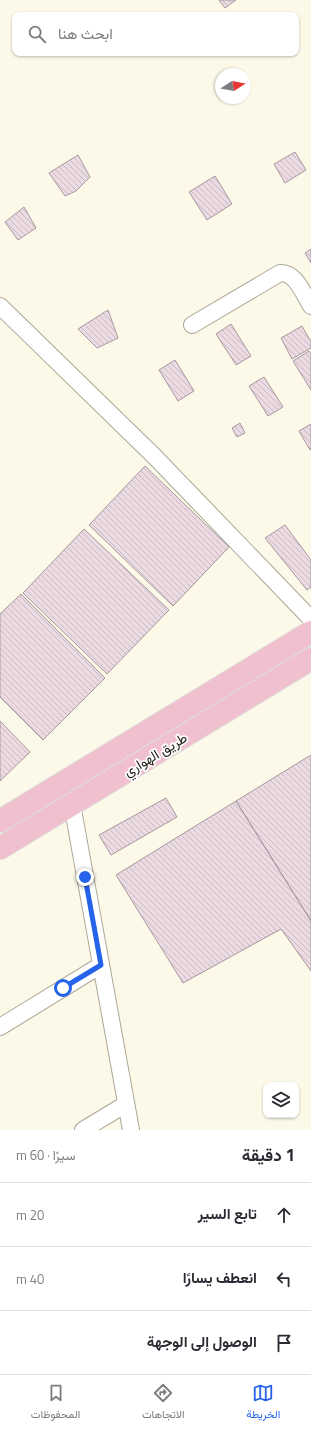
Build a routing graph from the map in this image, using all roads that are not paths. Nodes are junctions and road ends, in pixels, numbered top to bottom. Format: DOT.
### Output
graph roads {
  1 [pos="0,306"];
  2 [pos="311,306"];
  3 [pos="192,325"];
  4 [pos="311,619"];
  5 [pos="311,632"];
  6 [pos="311,659"];
  7 [pos="72,804"];
  8 [pos="0,820"];
  9 [pos="0,848"];
  10 [pos="101,965"];
  11 [pos="0,1027"];
  12 [pos="126,1104"];
  13 [pos="83,1130"];
  14 [pos="131,1130"];
  1 -- 4 [label="street"];
  2 -- 3 [label="street"];
  5 -- 8 [label="highway, طريق الهواري"];
  6 -- 7 [label="highway, طريق الهواري"];
  7 -- 9 [label="highway, طريق الهواري"];
  7 -- 10 [label="street"];
  10 -- 11 [label="street"];
  10 -- 12 [label="street"];
  12 -- 13 [label="street"];
  12 -- 14 [label="street"];
}
